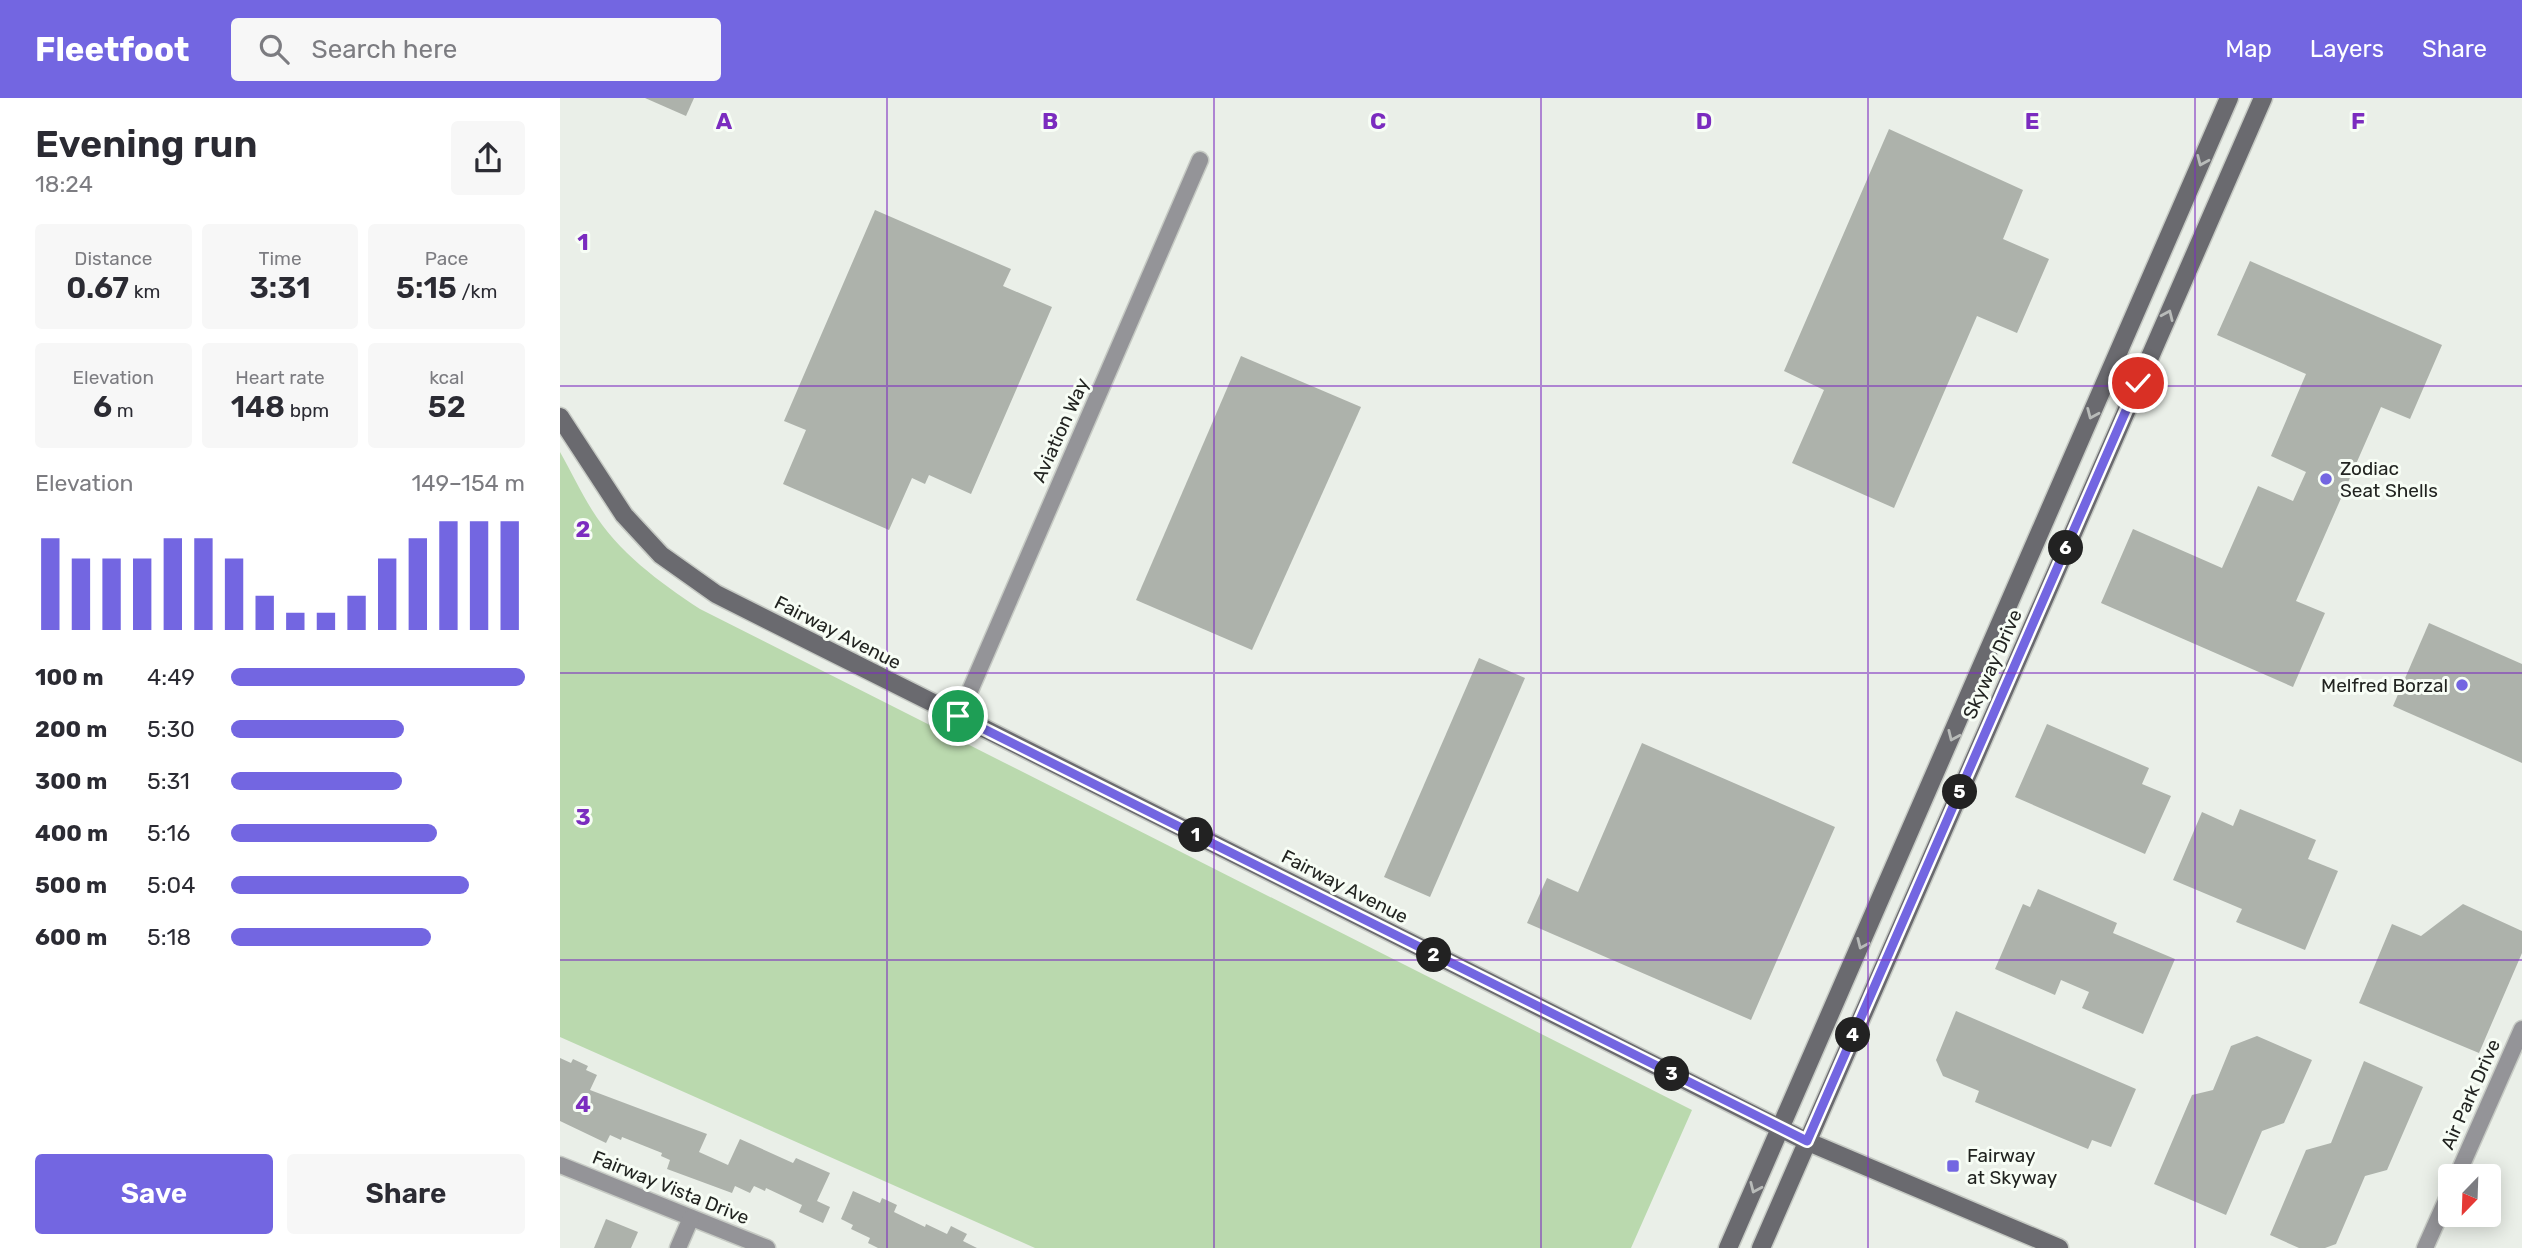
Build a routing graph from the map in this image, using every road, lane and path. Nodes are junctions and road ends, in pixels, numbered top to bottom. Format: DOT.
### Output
graph roads {
  1 [pos="2229,98"];
  2 [pos="2263,98"];
  3 [pos="1200,160"];
  4 [pos="560,417"];
  5 [pos="958,716"];
  6 [pos="2522,1029"];
  7 [pos="1781,1128"];
  8 [pos="1807,1141"];
  9 [pos="2462,1164"];
  10 [pos="560,1165"];
  11 [pos="691,1218"];
  12 [pos="2438,1219"];
  13 [pos="678,1248"];
  14 [pos="767,1248"];
  15 [pos="1728,1248"];
  16 [pos="1761,1248"];
  17 [pos="2059,1248"];
  18 [pos="2425,1248"];
  1 -- 7 [label="main road, Skyway Drive, one-way"];
  8 -- 2 [label="main road, Skyway Drive, one-way"];
  3 -- 5 [label="street, Aviation Way"];
  4 -- 5 [label="main road, Fairway Avenue"];
  5 -- 7 [label="main road, Fairway Avenue"];
  6 -- 9 [label="street, Air Park Drive"];
  7 -- 8 [label="main road, Fairway Avenue"];
  7 -- 15 [label="main road, Skyway Drive, one-way"];
  8 -- 16 [label="main road, Skyway Drive"];
  8 -- 17 [label="main road, Fairway Avenue"];
  10 -- 11 [label="street, Fairway Vista Drive"];
  11 -- 13 [label="street"];
  11 -- 14 [label="street, Fairway Vista Drive"];
  12 -- 18 [label="street"];
}
